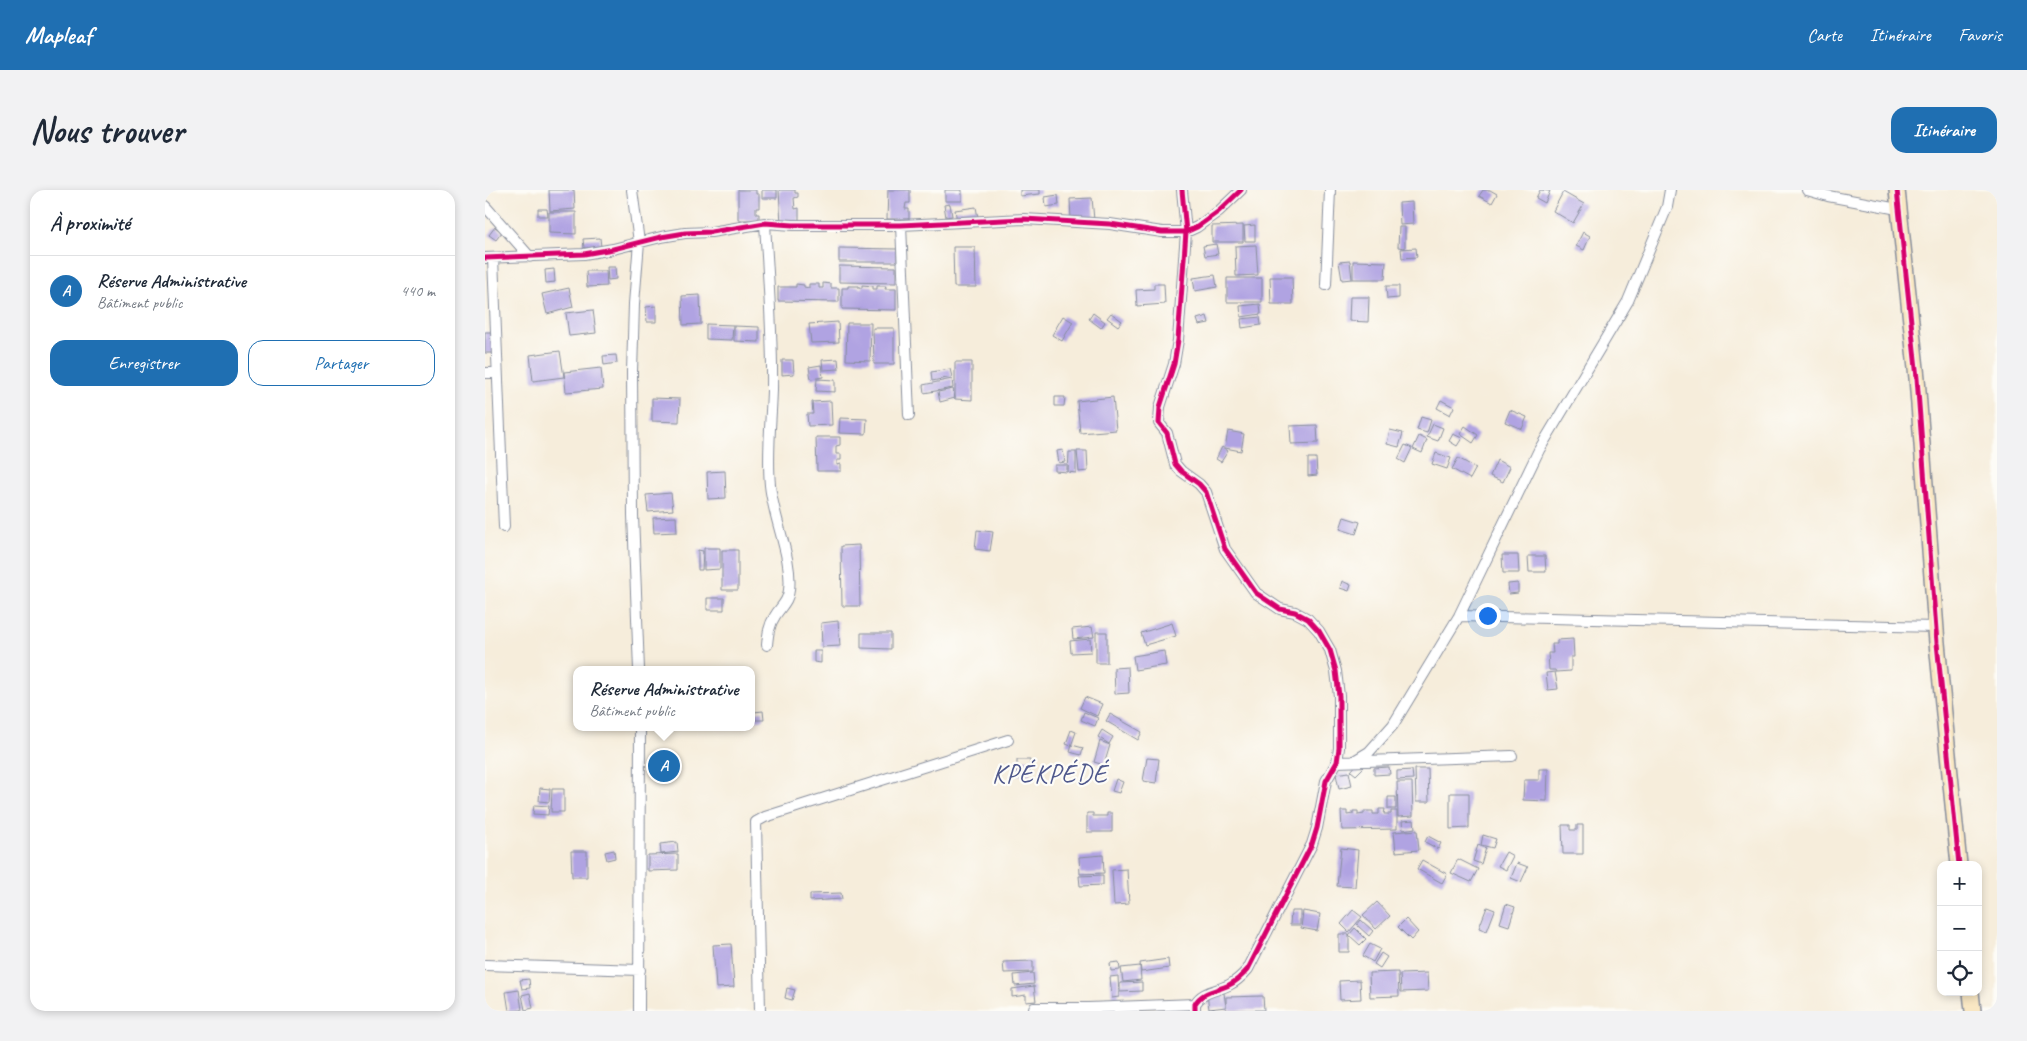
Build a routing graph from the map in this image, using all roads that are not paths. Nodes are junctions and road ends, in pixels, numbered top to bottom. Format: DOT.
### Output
graph roads {
  1 [pos="632,190"];
  2 [pos="1182,190"];
  3 [pos="1241,190"];
  4 [pos="1330,190"];
  5 [pos="1670,190"];
  6 [pos="1807,190"];
  7 [pos="1897,190"];
  8 [pos="485,206"];
  9 [pos="1898,209"];
  10 [pos="765,223"];
  11 [pos="901,225"];
  12 [pos="1186,232"];
  13 [pos="639,242"];
  14 [pos="530,257"];
  15 [pos="489,258"];
  16 [pos="1326,285"];
  17 [pos="485,373"];
  18 [pos="497,373"];
  19 [pos="909,415"];
  20 [pos="504,527"];
  21 [pos="1459,616"];
  22 [pos="1935,627"];
  23 [pos="767,645"];
  24 [pos="639,666"];
  25 [pos="640,731"];
  26 [pos="1008,740"];
  27 [pos="1512,756"];
  28 [pos="1354,761"];
  29 [pos="1337,762"];
  30 [pos="1959,861"];
  31 [pos="485,965"];
  32 [pos="640,970"];
  33 [pos="1971,996"];
  34 [pos="1195,1007"];
  35 [pos="1034,1008"];
  36 [pos="639,1011"];
  37 [pos="760,1011"];
  38 [pos="1973,1011"];
  1 -- 13 [label="street"];
  2 -- 12 [label="street"];
  3 -- 12 [label="street"];
  4 -- 16 [label="street"];
  5 -- 21 [label="street"];
  6 -- 9 [label="street"];
  7 -- 9 [label="street"];
  8 -- 14 [label="street"];
  9 -- 22 [label="street"];
  10 -- 11 [label="street"];
  10 -- 13 [label="street"];
  10 -- 23 [label="street"];
  11 -- 12 [label="street"];
  11 -- 19 [label="street"];
  12 -- 29 [label="street"];
  13 -- 14 [label="street"];
  13 -- 24 [label="street"];
  14 -- 15 [label="street"];
  15 -- 18 [label="street"];
  17 -- 18 [label="street"];
  18 -- 20 [label="street"];
  21 -- 22 [label="street"];
  21 -- 28 [label="street"];
  22 -- 30 [label="street"];
  25 -- 32 [label="street"];
  26 -- 37 [label="street"];
  27 -- 28 [label="street"];
  28 -- 29 [label="street"];
  29 -- 34 [label="street"];
  31 -- 32 [label="street"];
  32 -- 36 [label="street"];
  33 -- 38 [label="street"];
  34 -- 35 [label="street"];
}
